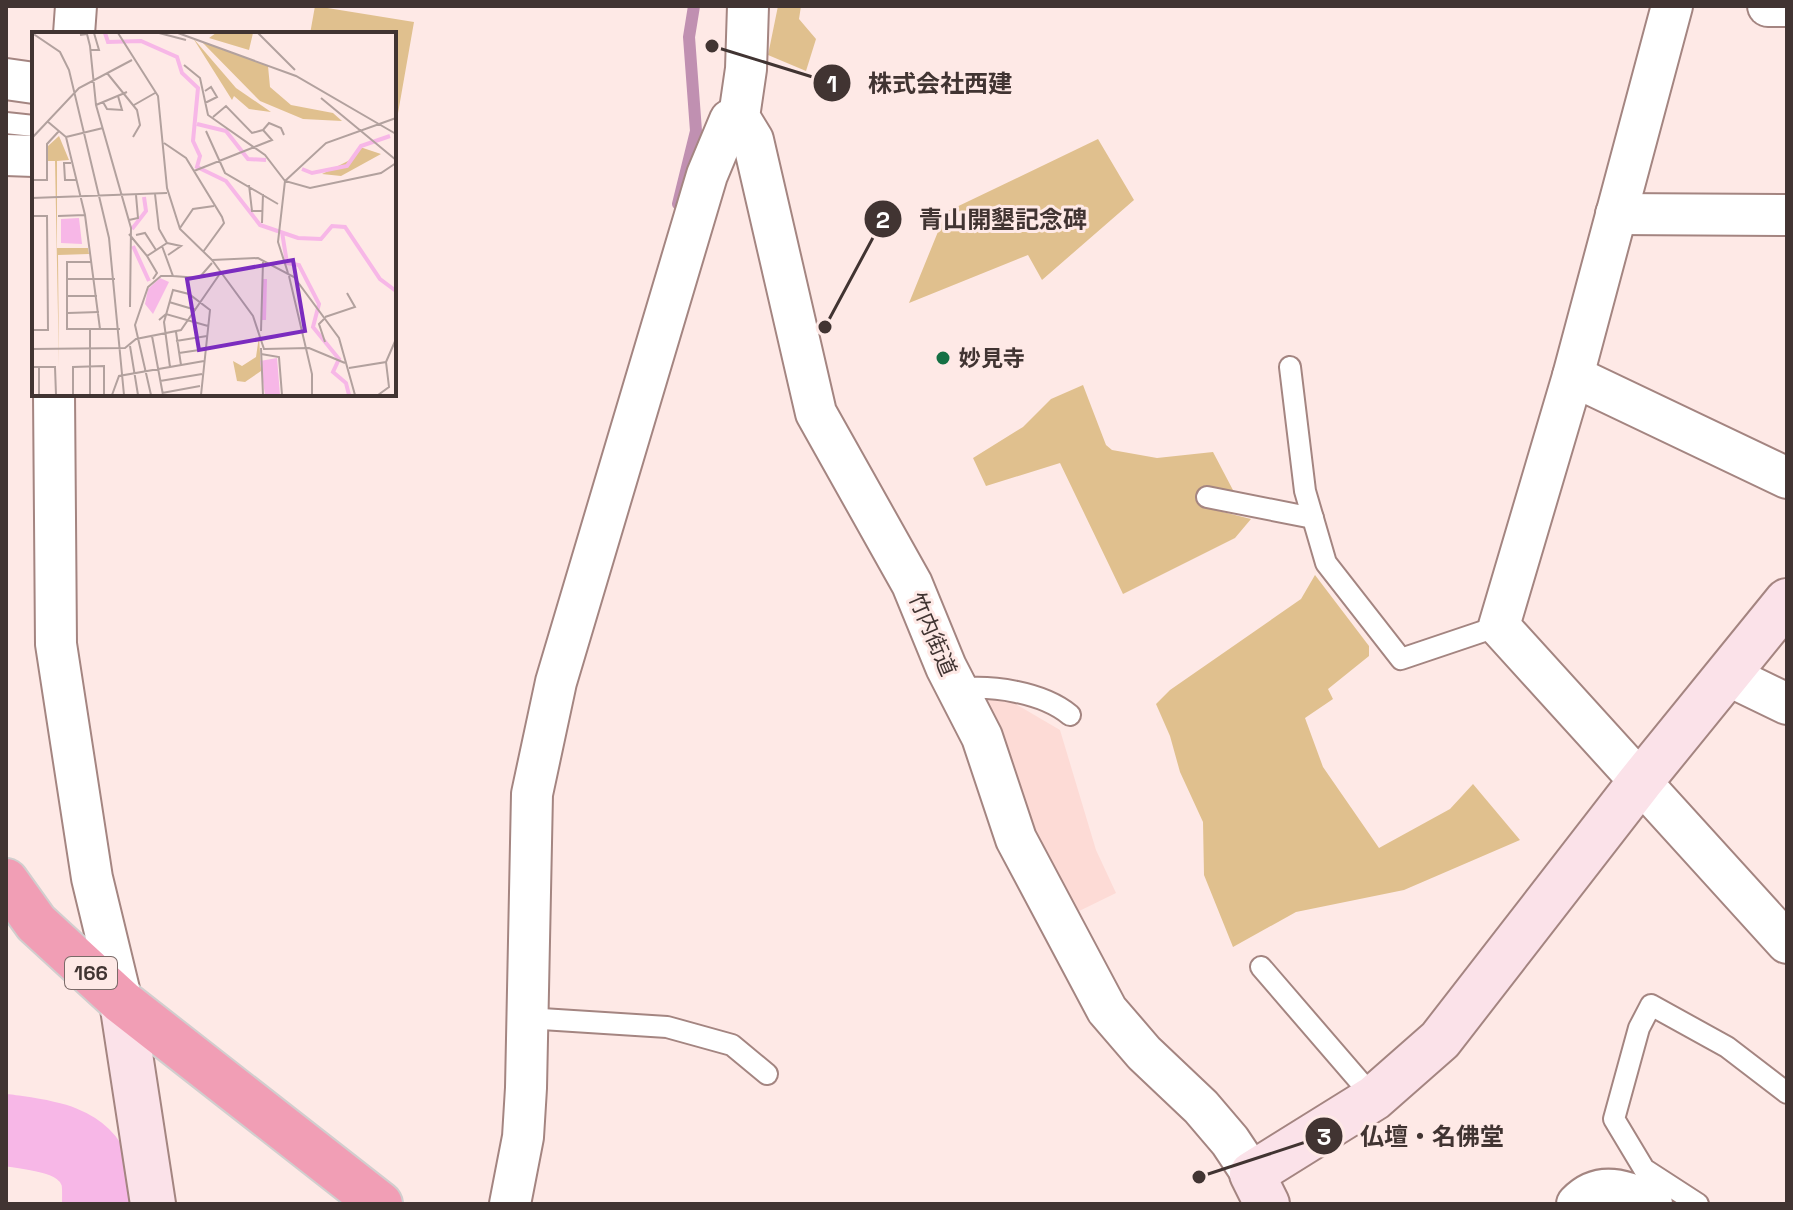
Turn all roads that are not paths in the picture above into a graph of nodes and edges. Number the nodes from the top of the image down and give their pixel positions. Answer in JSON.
{"nodes":[{"id":1,"x":76,"y":6,"type":"edge"},
{"id":2,"x":748,"y":6,"type":"edge"},
{"id":3,"x":769,"y":6,"type":"edge"},
{"id":4,"x":1672,"y":6,"type":"edge"},
{"id":5,"x":1768,"y":6,"type":"edge"},
{"id":6,"x":1787,"y":6,"type":"edge"},
{"id":7,"x":74,"y":32,"type":"edge"},
{"id":8,"x":746,"y":69,"type":"junction"},
{"id":9,"x":6,"y":79,"type":"edge"},
{"id":10,"x":32,"y":83,"type":"edge"},
{"id":11,"x":739,"y":117,"type":"junction"},
{"id":12,"x":6,"y":123,"type":"edge"},
{"id":13,"x":32,"y":126,"type":"edge"},
{"id":14,"x":6,"y":155,"type":"edge"},
{"id":15,"x":32,"y":156,"type":"edge"},
{"id":16,"x":1616,"y":214,"type":"junction"},
{"id":17,"x":1787,"y":215,"type":"edge"},
{"id":18,"x":1290,"y":367,"type":"dead end"},
{"id":19,"x":1573,"y":376,"type":"junction"},
{"id":20,"x":54,"y":396,"type":"edge"},
{"id":21,"x":1787,"y":478,"type":"edge"},
{"id":22,"x":1207,"y":497,"type":"dead end"},
{"id":23,"x":1313,"y":518,"type":"junction"},
{"id":24,"x":1787,"y":601,"type":"edge"},
{"id":25,"x":1499,"y":626,"type":"junction"},
{"id":26,"x":1727,"y":675,"type":"junction"},
{"id":27,"x":957,"y":689,"type":"junction"},
{"id":28,"x":1787,"y":704,"type":"edge"},
{"id":29,"x":1070,"y":715,"type":"dead end"},
{"id":30,"x":1640,"y":782,"type":"junction"},
{"id":31,"x":6,"y":881,"type":"edge"},
{"id":32,"x":1787,"y":943,"type":"edge"},
{"id":33,"x":1261,"y":967,"type":"dead end"},
{"id":34,"x":122,"y":1002,"type":"junction"},
{"id":35,"x":526,"y":1018,"type":"junction"},
{"id":36,"x":767,"y":1074,"type":"dead end"},
{"id":37,"x":1787,"y":1093,"type":"edge"},
{"id":38,"x":1374,"y":1098,"type":"junction"},
{"id":39,"x":1260,"y":1189,"type":"edge"},
{"id":40,"x":153,"y":1204,"type":"edge"},
{"id":41,"x":380,"y":1204,"type":"edge"},
{"id":42,"x":510,"y":1204,"type":"edge"},
{"id":43,"x":1577,"y":1204,"type":"edge"},
{"id":44,"x":1652,"y":1204,"type":"edge"},
{"id":45,"x":1698,"y":1204,"type":"edge"}],
"edges":[{"from":1,"to":7,"type":"street"},
{"from":2,"to":8,"type":"street"},
{"from":3,"to":8,"type":"street"},
{"from":4,"to":16,"type":"street"},
{"from":5,"to":6,"type":"street"},
{"from":8,"to":11,"type":"street"},
{"from":9,"to":10,"type":"street"},
{"from":11,"to":27,"type":"street","name":"竹内街道"},
{"from":11,"to":35,"type":"street"},
{"from":12,"to":13,"type":"lane"},
{"from":14,"to":15,"type":"street"},
{"from":16,"to":17,"type":"street"},
{"from":16,"to":19,"type":"street"},
{"from":18,"to":23,"type":"lane"},
{"from":19,"to":21,"type":"street"},
{"from":19,"to":25,"type":"street"},
{"from":20,"to":34,"type":"street"},
{"from":22,"to":23,"type":"lane"},
{"from":23,"to":25,"type":"lane"},
{"from":24,"to":26,"type":"street"},
{"from":25,"to":30,"type":"street"},
{"from":26,"to":28,"type":"street"},
{"from":26,"to":30,"type":"street"},
{"from":27,"to":29,"type":"lane"},
{"from":27,"to":39,"type":"street","name":"竹内街道"},
{"from":30,"to":32,"type":"street"},
{"from":30,"to":38,"type":"street"},
{"from":31,"to":34,"type":"highway","number":"166"},
{"from":33,"to":38,"type":"lane"},
{"from":34,"to":40,"type":"street"},
{"from":34,"to":41,"type":"highway","number":"166"},
{"from":35,"to":36,"type":"lane"},
{"from":35,"to":42,"type":"street"},
{"from":37,"to":45,"type":"lane"},
{"from":38,"to":39,"type":"street"},
{"from":43,"to":44,"type":"street"}]}
